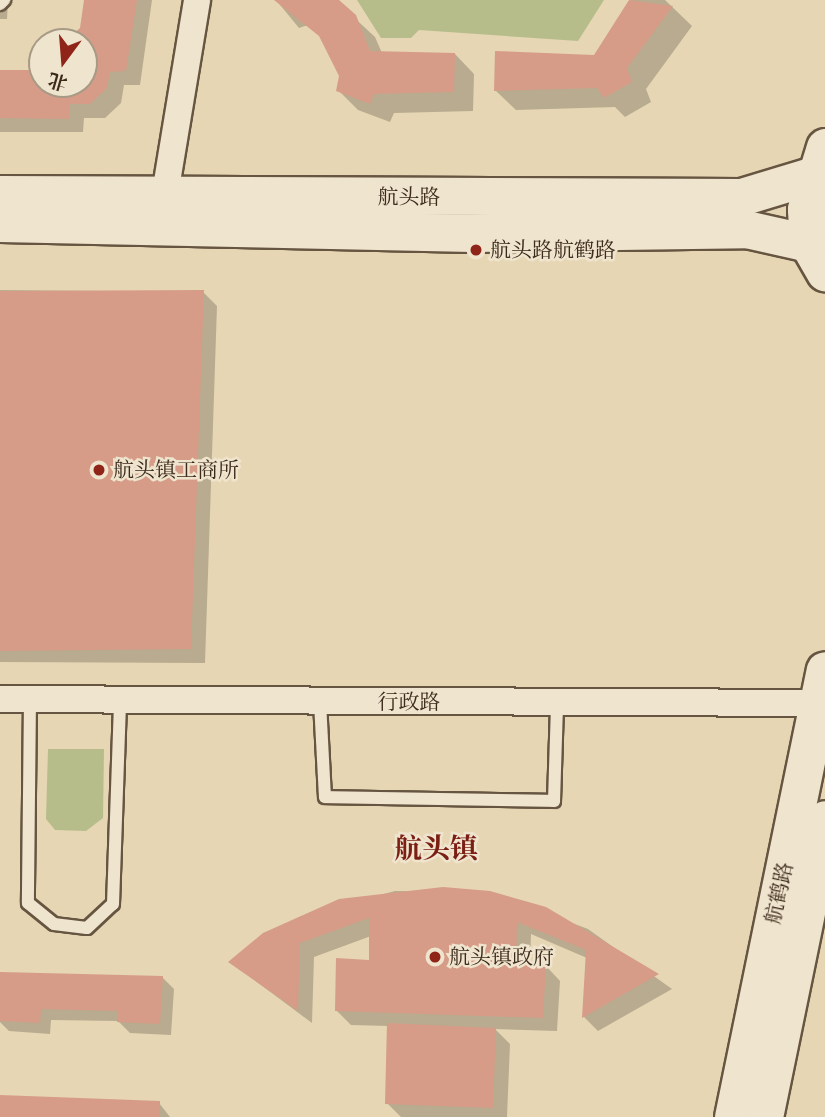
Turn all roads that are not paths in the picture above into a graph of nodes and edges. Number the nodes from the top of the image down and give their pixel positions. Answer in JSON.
{"nodes":[{"id":1,"x":4,"y":0,"type":"edge"},
{"id":2,"x":197,"y":0,"type":"edge"},
{"id":3,"x":0,"y":4,"type":"edge"},
{"id":4,"x":819,"y":161,"type":"edge"},
{"id":5,"x":0,"y":194,"type":"edge"},
{"id":6,"x":162,"y":210,"type":"junction"},
{"id":7,"x":0,"y":223,"type":"edge"},
{"id":8,"x":817,"y":258,"type":"edge"},
{"id":9,"x":822,"y":686,"type":"edge"},
{"id":10,"x":0,"y":699,"type":"edge"},
{"id":11,"x":30,"y":699,"type":"junction"},
{"id":12,"x":120,"y":700,"type":"junction"},
{"id":13,"x":320,"y":702,"type":"junction"},
{"id":14,"x":557,"y":704,"type":"junction"},
{"id":15,"x":825,"y":820,"type":"edge"},
{"id":16,"x":733,"y":1117,"type":"edge"},
{"id":17,"x":764,"y":1117,"type":"edge"}],
"edges":[{"from":1,"to":3,"type":"lane"},
{"from":2,"to":6,"type":"street"},
{"from":4,"to":6,"type":"main road","name":"航头路"},
{"from":4,"to":8,"type":"main road"},
{"from":5,"to":6,"type":"main road","name":"航头路"},
{"from":6,"to":7,"type":"main road","name":"航头路"},
{"from":6,"to":8,"type":"main road","name":"航头路"},
{"from":9,"to":14,"type":"street","name":"行政路"},
{"from":9,"to":16,"type":"main road","name":"航鹤路"},
{"from":10,"to":11,"type":"street","name":"行政路"},
{"from":11,"to":12,"type":"street","name":"行政路"},
{"from":11,"to":12,"type":"lane"},
{"from":12,"to":13,"type":"street","name":"行政路"},
{"from":13,"to":14,"type":"street","name":"行政路"},
{"from":13,"to":14,"type":"lane"},
{"from":15,"to":17,"type":"main road","name":"航鹤路"}]}
